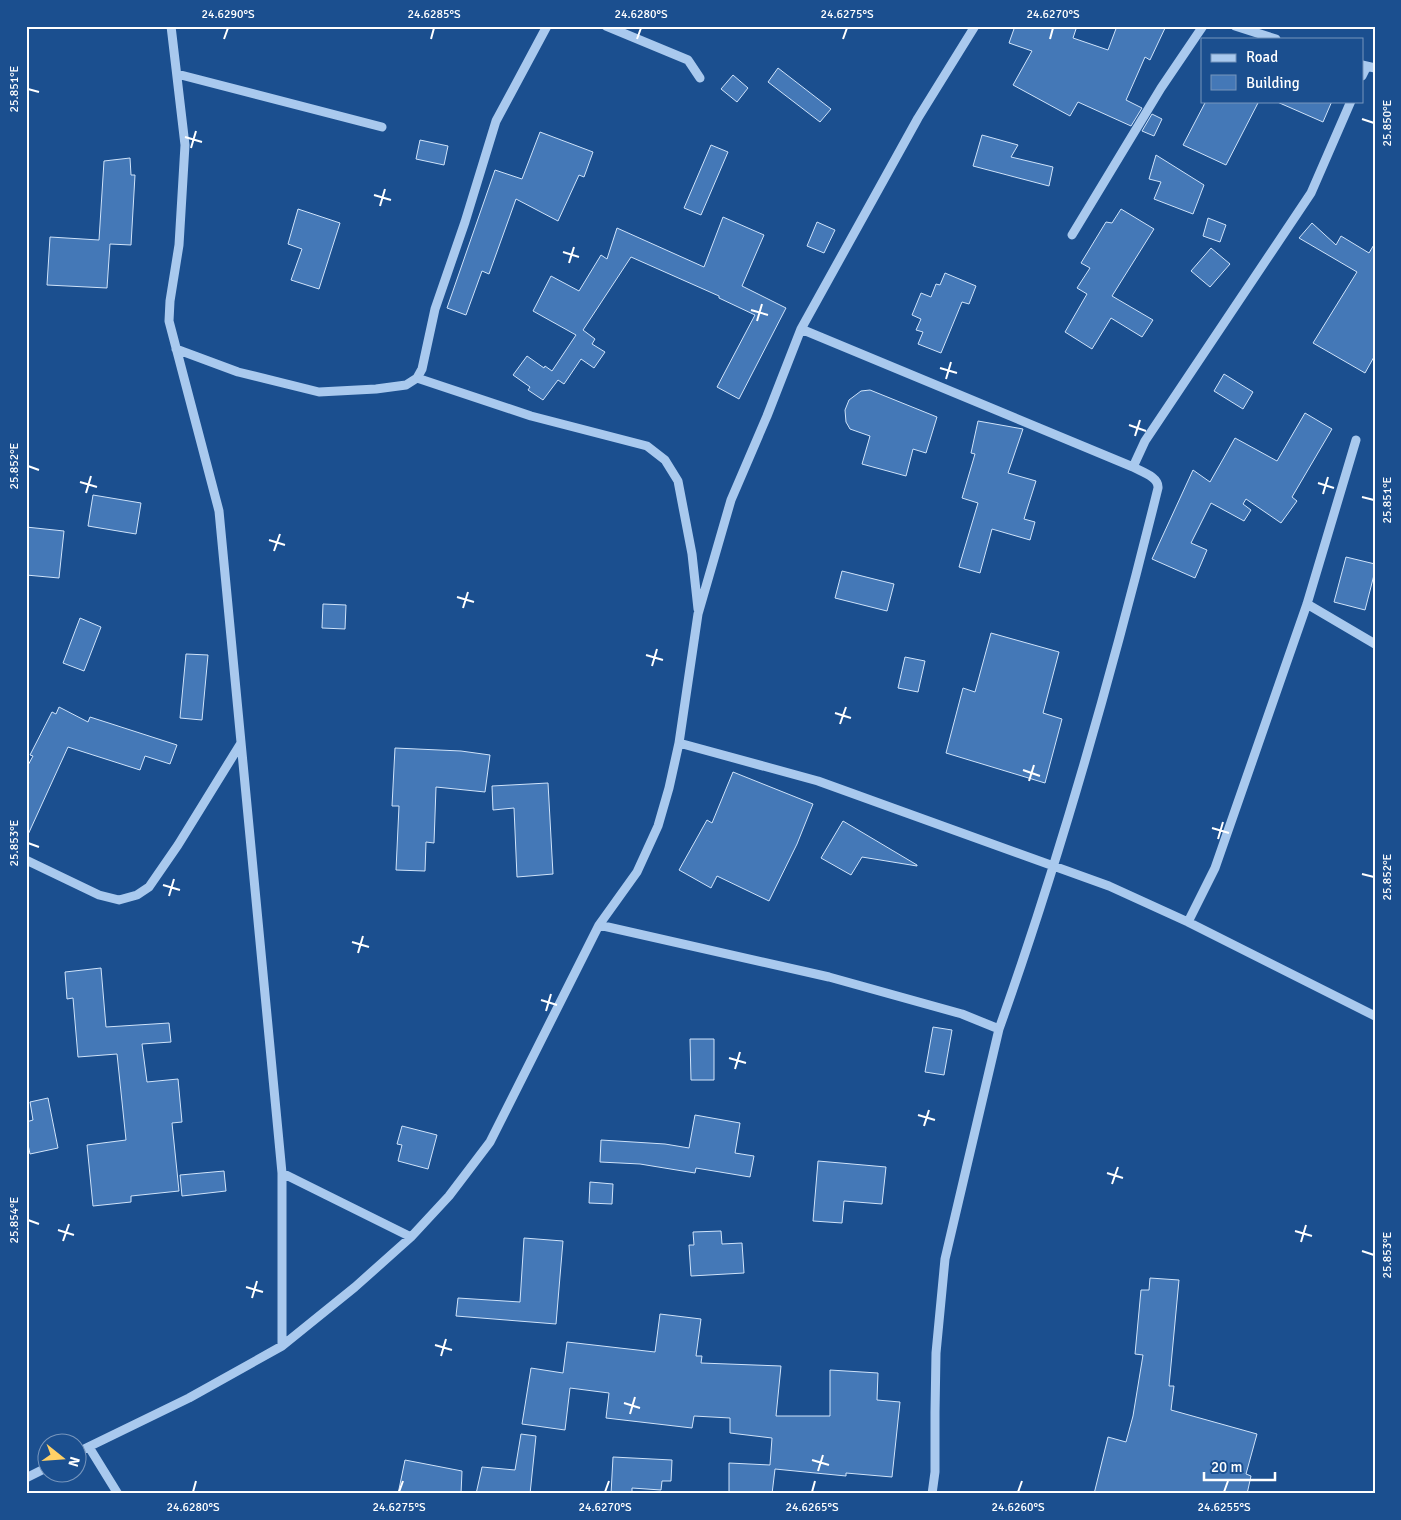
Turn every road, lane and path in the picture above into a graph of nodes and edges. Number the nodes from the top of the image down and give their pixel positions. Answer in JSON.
{"nodes":[{"id":1,"x":171,"y":26,"type":"edge"},
{"id":2,"x":547,"y":26,"type":"edge"},
{"id":3,"x":606,"y":26,"type":"edge"},
{"id":4,"x":975,"y":26,"type":"edge"},
{"id":5,"x":1203,"y":26,"type":"edge"},
{"id":6,"x":1235,"y":26,"type":"edge"},
{"id":7,"x":1273,"y":38,"type":"edge"},
{"id":8,"x":177,"y":74,"type":"junction"},
{"id":9,"x":700,"y":78,"type":"dead end"},
{"id":10,"x":1352,"y":102,"type":"edge"},
{"id":11,"x":382,"y":127,"type":"dead end"},
{"id":12,"x":1072,"y":235,"type":"dead end"},
{"id":13,"x":802,"y":329,"type":"junction"},
{"id":14,"x":176,"y":349,"type":"junction"},
{"id":15,"x":417,"y":378,"type":"junction"},
{"id":16,"x":1356,"y":440,"type":"dead end"},
{"id":17,"x":1134,"y":467,"type":"junction"},
{"id":18,"x":1307,"y":604,"type":"junction"},
{"id":19,"x":698,"y":614,"type":"junction"},
{"id":20,"x":1375,"y":644,"type":"edge"},
{"id":21,"x":241,"y":743,"type":"junction"},
{"id":22,"x":679,"y":743,"type":"junction"},
{"id":23,"x":26,"y":860,"type":"edge"},
{"id":24,"x":1053,"y":865,"type":"junction"},
{"id":25,"x":1188,"y":922,"type":"junction"},
{"id":26,"x":599,"y":925,"type":"junction"},
{"id":27,"x":1375,"y":1016,"type":"edge"},
{"id":28,"x":999,"y":1029,"type":"junction"},
{"id":29,"x":282,"y":1173,"type":"junction"},
{"id":30,"x":411,"y":1237,"type":"junction"},
{"id":31,"x":282,"y":1346,"type":"junction"},
{"id":32,"x":89,"y":1446,"type":"joint"},
{"id":33,"x":38,"y":1472,"type":"edge"},
{"id":34,"x":26,"y":1478,"type":"edge"},
{"id":35,"x":118,"y":1494,"type":"edge"},
{"id":36,"x":932,"y":1494,"type":"edge"}],
"edges":[{"from":1,"to":8,"type":"street"},
{"from":2,"to":15,"type":"street"},
{"from":3,"to":9,"type":"street"},
{"from":4,"to":13,"type":"street"},
{"from":5,"to":12,"type":"street"},
{"from":6,"to":7,"type":"street"},
{"from":8,"to":11,"type":"street"},
{"from":8,"to":14,"type":"street"},
{"from":10,"to":17,"type":"street"},
{"from":13,"to":17,"type":"street"},
{"from":13,"to":19,"type":"street"},
{"from":14,"to":15,"type":"street"},
{"from":14,"to":21,"type":"street"},
{"from":15,"to":19,"type":"street"},
{"from":16,"to":18,"type":"street"},
{"from":17,"to":24,"type":"street"},
{"from":18,"to":20,"type":"street"},
{"from":18,"to":25,"type":"street"},
{"from":19,"to":22,"type":"street"},
{"from":21,"to":23,"type":"street"},
{"from":21,"to":29,"type":"street"},
{"from":22,"to":24,"type":"street"},
{"from":22,"to":26,"type":"street"},
{"from":24,"to":25,"type":"street"},
{"from":24,"to":28,"type":"street"},
{"from":25,"to":27,"type":"street"},
{"from":26,"to":28,"type":"street"},
{"from":26,"to":30,"type":"street"},
{"from":28,"to":36,"type":"street"},
{"from":29,"to":30,"type":"street"},
{"from":29,"to":31,"type":"street"},
{"from":30,"to":31,"type":"street"},
{"from":31,"to":32,"type":"street"},
{"from":32,"to":35,"type":"street"},
{"from":33,"to":34,"type":"street"}]}
